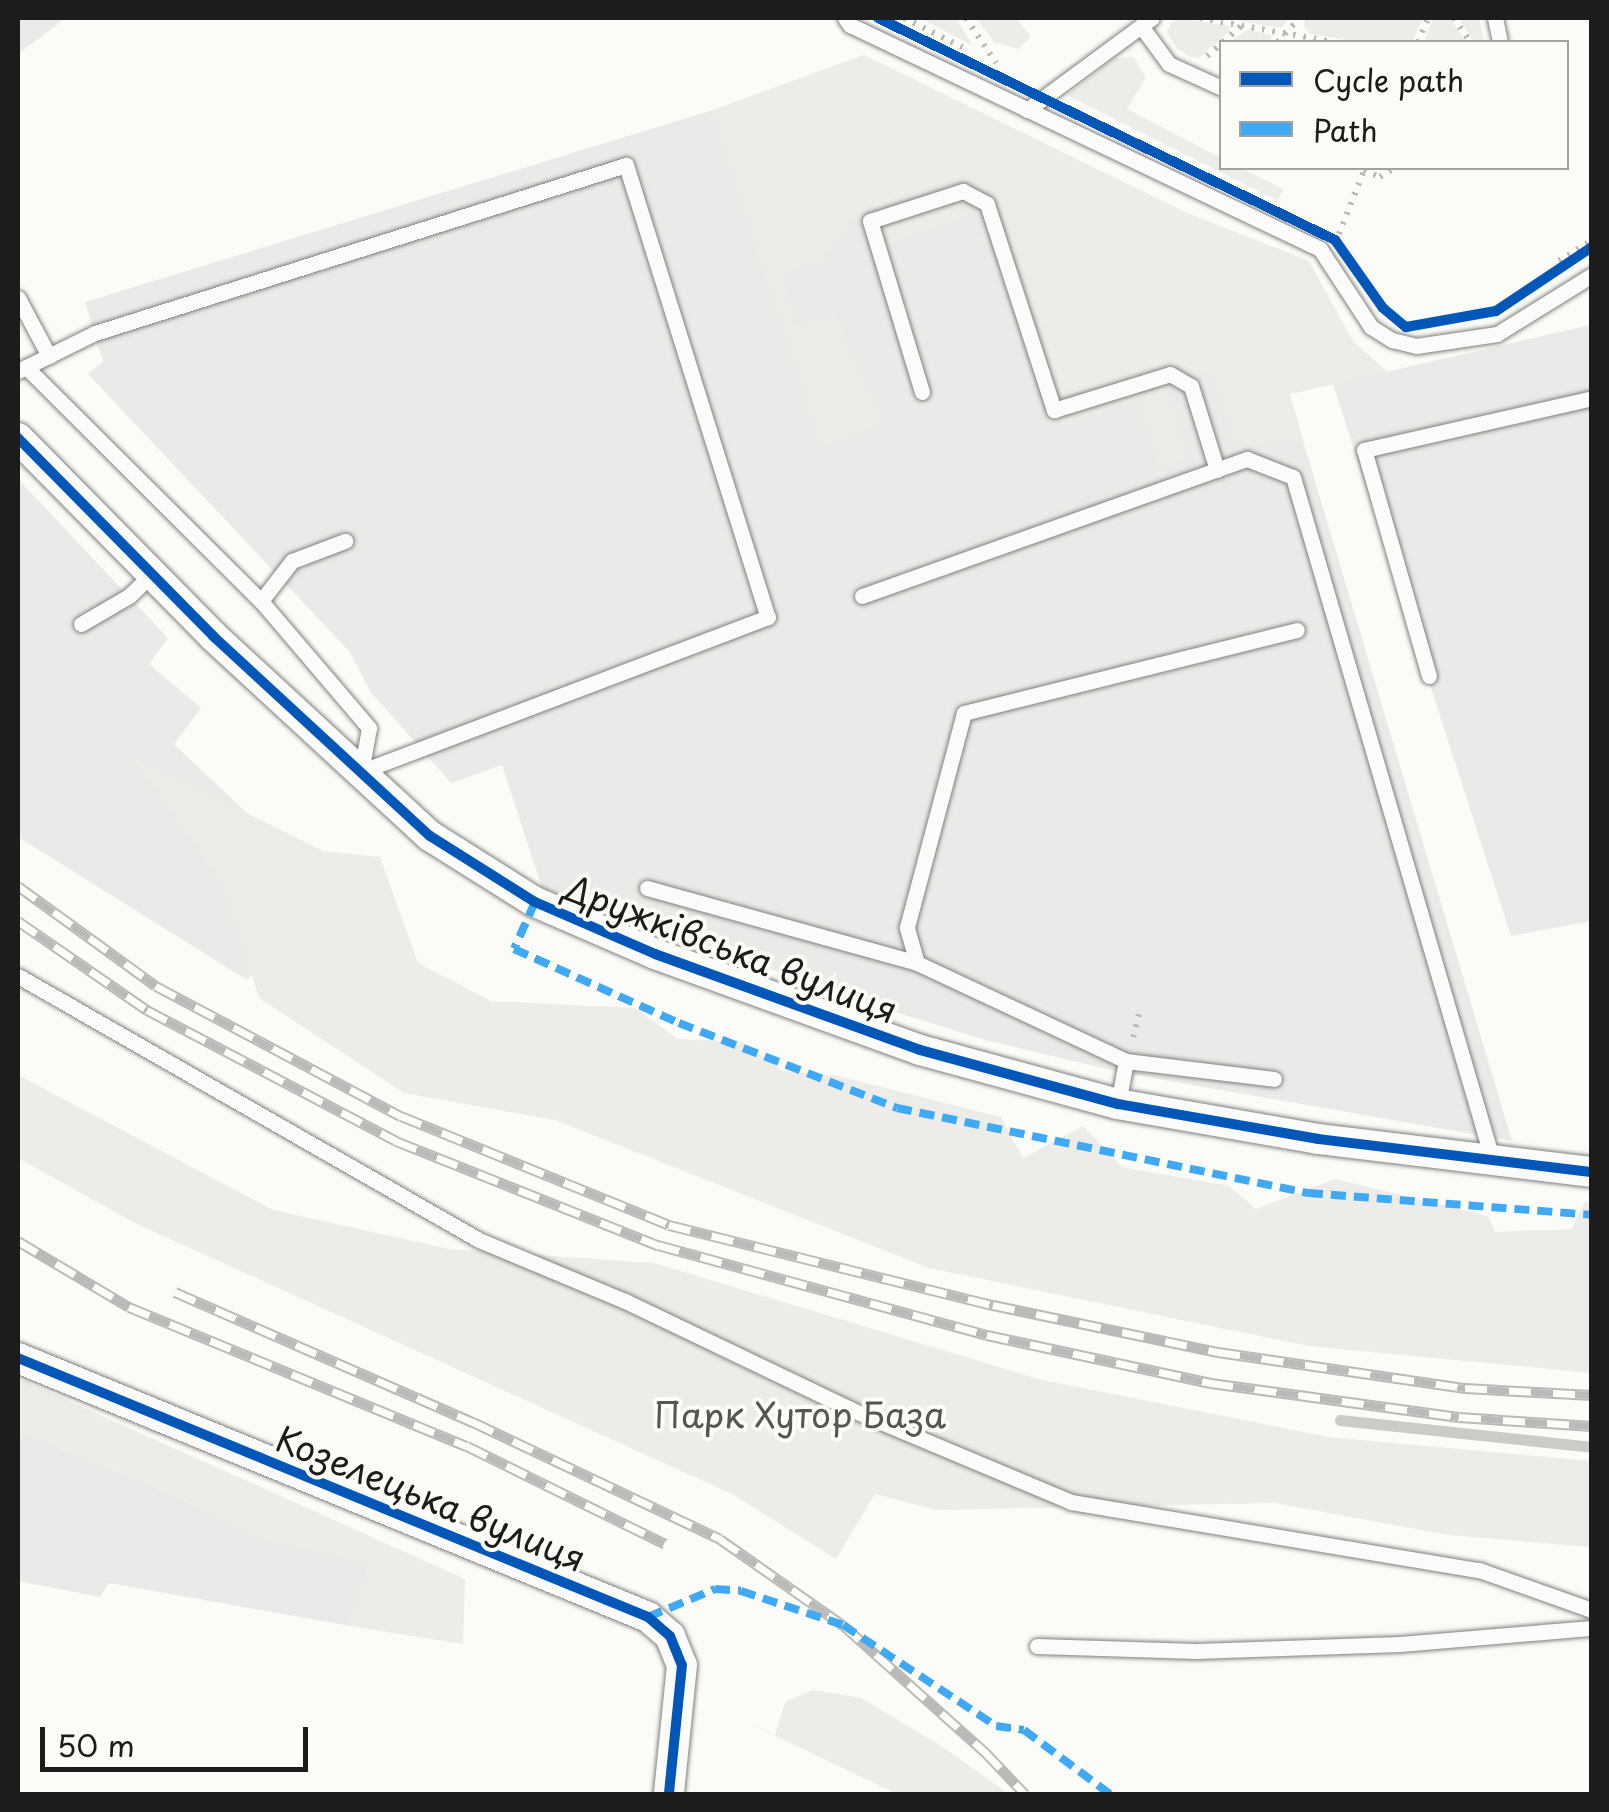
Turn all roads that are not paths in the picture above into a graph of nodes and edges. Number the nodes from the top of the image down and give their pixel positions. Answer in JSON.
{"nodes":[{"id":1,"x":844,"y":18,"type":"edge"},
{"id":2,"x":1146,"y":22,"type":"edge"},
{"id":3,"x":1219,"y":87,"type":"edge"},
{"id":4,"x":1027,"y":110,"type":"junction"},
{"id":5,"x":1592,"y":275,"type":"edge"},
{"id":6,"x":18,"y":298,"type":"edge"},
{"id":7,"x":49,"y":356,"type":"junction"},
{"id":8,"x":22,"y":369,"type":"edge"},
{"id":9,"x":922,"y":392,"type":"dead end"},
{"id":10,"x":1592,"y":398,"type":"edge"},
{"id":11,"x":18,"y":438,"type":"edge"},
{"id":12,"x":1218,"y":470,"type":"junction"},
{"id":13,"x":345,"y":541,"type":"dead end"},
{"id":14,"x":152,"y":574,"type":"junction"},
{"id":15,"x":862,"y":596,"type":"dead end"},
{"id":16,"x":261,"y":602,"type":"junction"},
{"id":17,"x":80,"y":624,"type":"dead end"},
{"id":18,"x":1297,"y":630,"type":"dead end"},
{"id":19,"x":1429,"y":676,"type":"dead end"},
{"id":20,"x":361,"y":772,"type":"junction"},
{"id":21,"x":646,"y":888,"type":"dead end"},
{"id":22,"x":916,"y":963,"type":"junction"},
{"id":23,"x":18,"y":976,"type":"edge"},
{"id":24,"x":1128,"y":1054,"type":"junction"},
{"id":25,"x":1274,"y":1079,"type":"dead end"},
{"id":26,"x":1118,"y":1104,"type":"junction"},
{"id":27,"x":1493,"y":1162,"type":"junction"},
{"id":28,"x":1592,"y":1172,"type":"edge"},
{"id":29,"x":18,"y":1358,"type":"edge"},
{"id":30,"x":1592,"y":1610,"type":"edge"},
{"id":31,"x":1592,"y":1628,"type":"edge"},
{"id":32,"x":1037,"y":1646,"type":"dead end"},
{"id":33,"x":670,"y":1794,"type":"edge"}],
"edges":[{"from":1,"to":4,"type":"lane"},
{"from":2,"to":3,"type":"lane"},
{"from":2,"to":4,"type":"lane"},
{"from":4,"to":5,"type":"lane"},
{"from":6,"to":7,"type":"lane"},
{"from":7,"to":8,"type":"lane"},
{"from":7,"to":20,"type":"lane"},
{"from":8,"to":16,"type":"lane"},
{"from":9,"to":12,"type":"lane"},
{"from":10,"to":19,"type":"lane"},
{"from":11,"to":14,"type":"street","name":"Дружківська вулиця"},
{"from":12,"to":15,"type":"lane"},
{"from":12,"to":27,"type":"lane"},
{"from":13,"to":16,"type":"lane"},
{"from":14,"to":17,"type":"lane"},
{"from":14,"to":20,"type":"street","name":"Дружківська вулиця"},
{"from":16,"to":20,"type":"lane"},
{"from":18,"to":22,"type":"lane"},
{"from":20,"to":26,"type":"street","name":"Дружківська вулиця"},
{"from":21,"to":22,"type":"lane"},
{"from":22,"to":24,"type":"lane"},
{"from":23,"to":30,"type":"lane"},
{"from":24,"to":25,"type":"lane"},
{"from":24,"to":26,"type":"lane"},
{"from":26,"to":27,"type":"street","name":"Дружківська вулиця"},
{"from":27,"to":28,"type":"street","name":"Дружківська вулиця"},
{"from":29,"to":33,"type":"street","name":"Козелецька вулиця"},
{"from":31,"to":32,"type":"lane"}]}
